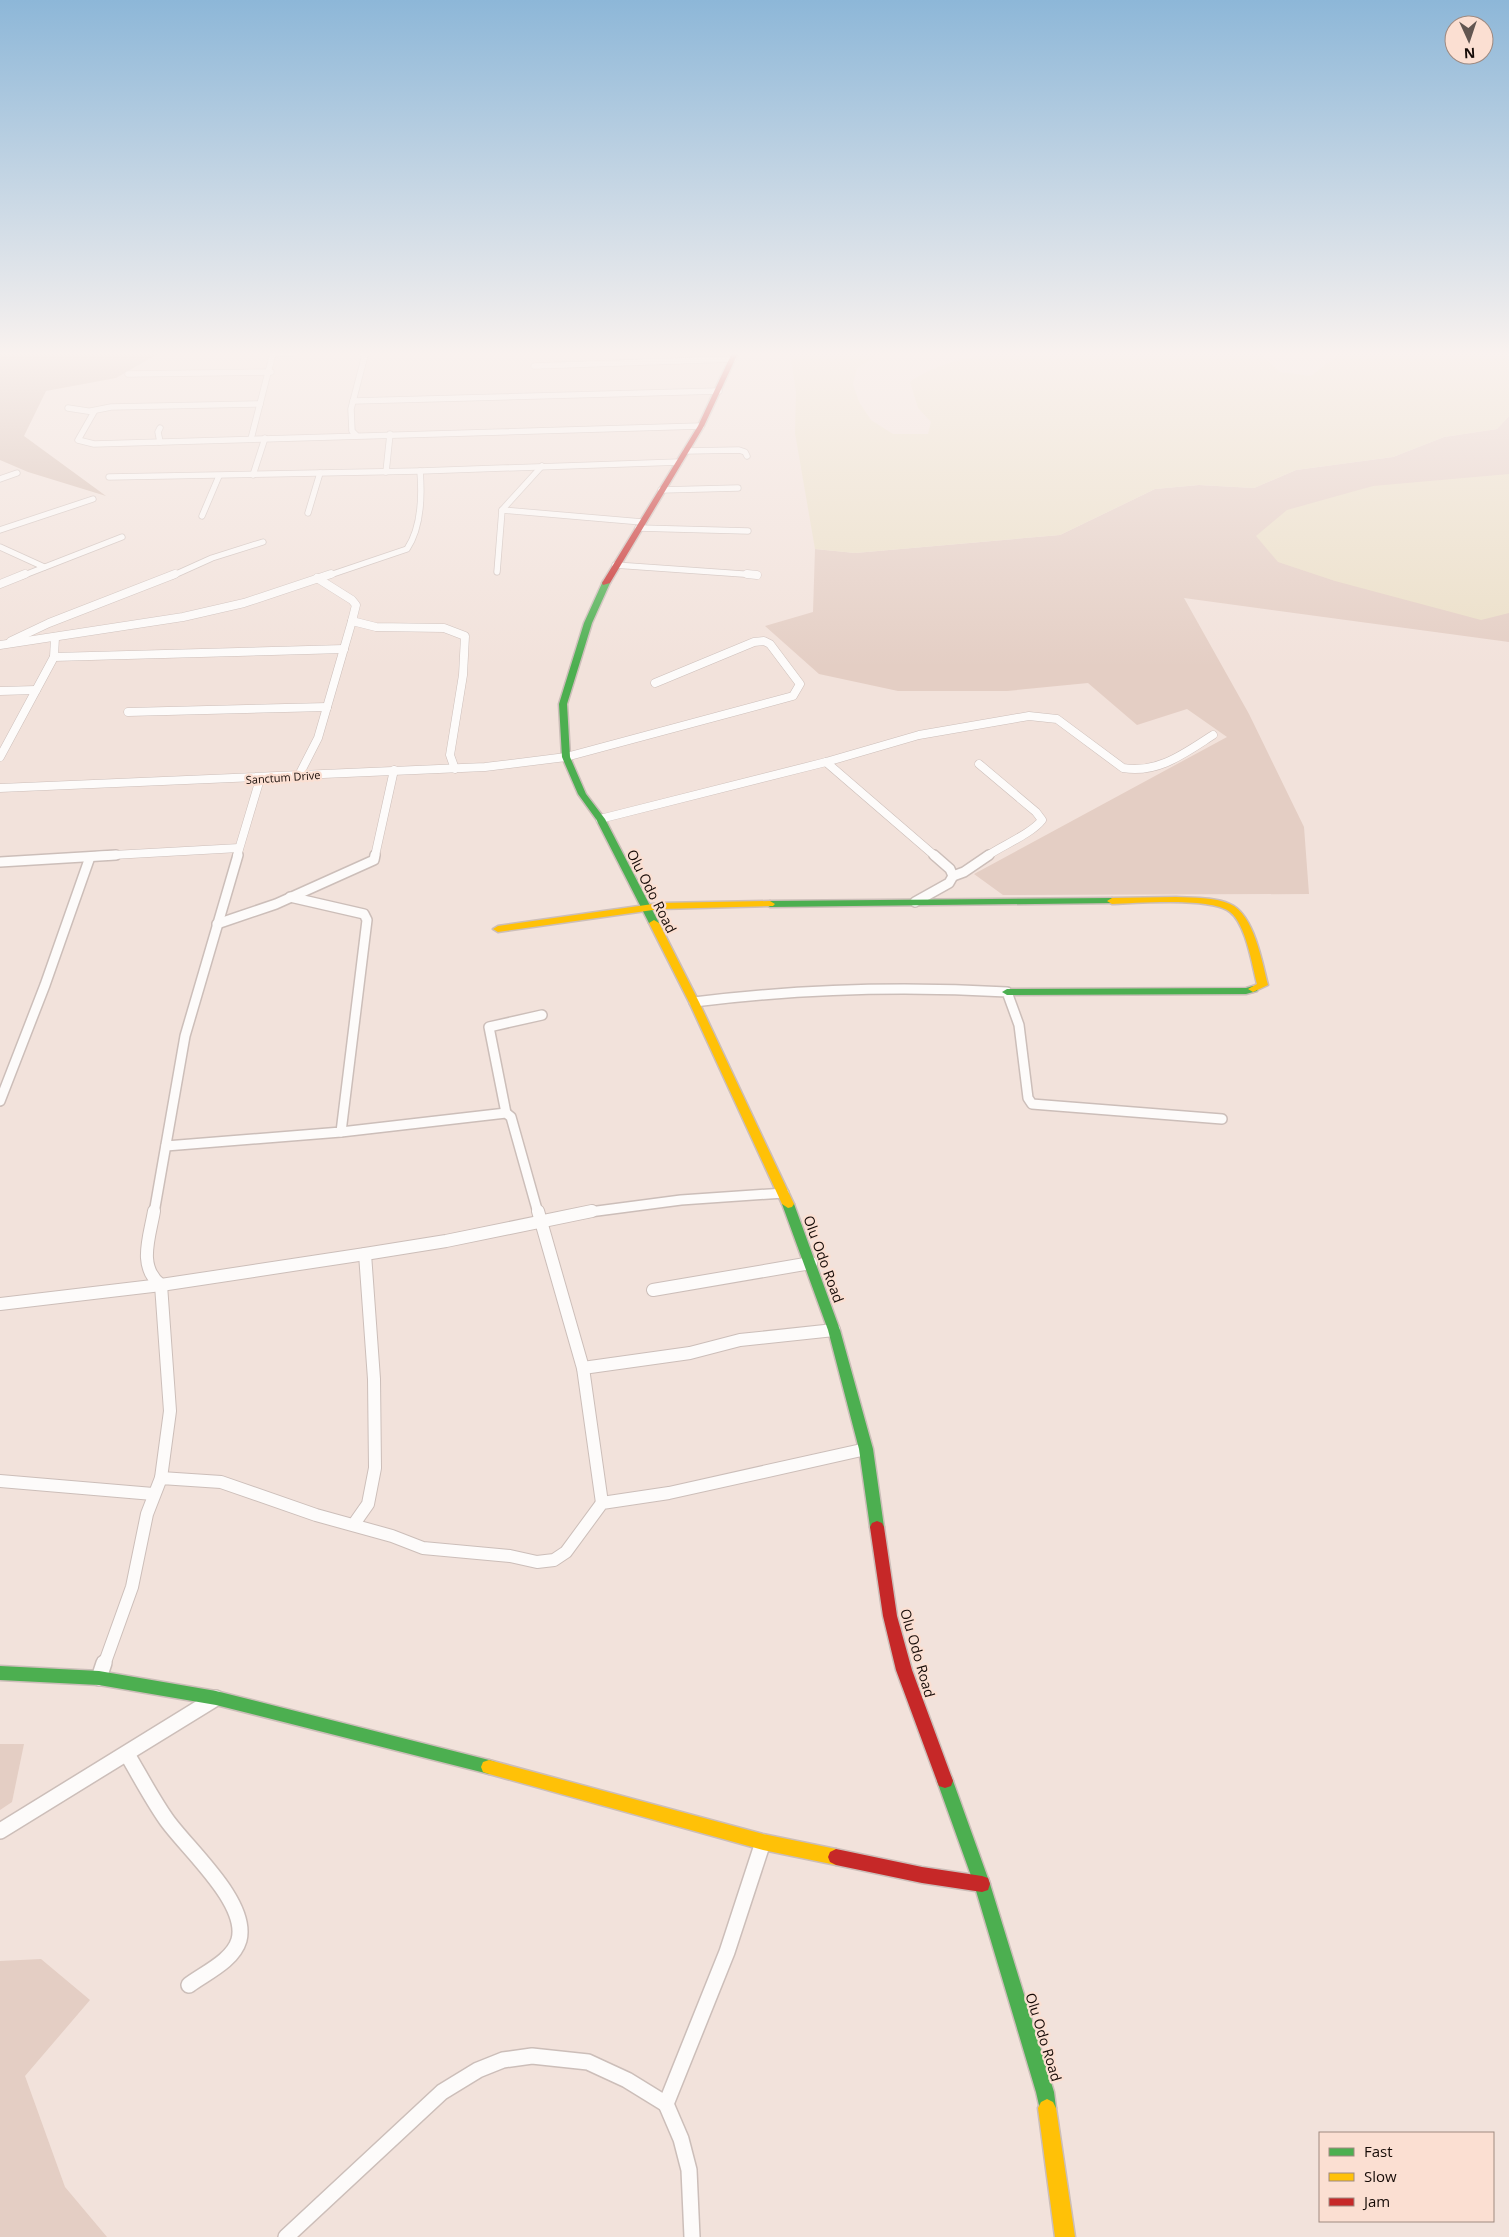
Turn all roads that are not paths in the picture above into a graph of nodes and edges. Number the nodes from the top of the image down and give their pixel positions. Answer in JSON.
{"nodes":[{"id":1,"x":259,"y":457,"type":"edge"},
{"id":2,"x":388,"y":457,"type":"edge"},
{"id":3,"x":682,"y":457,"type":"edge"},
{"id":4,"x":679,"y":462,"type":"junction"},
{"id":5,"x":542,"y":466,"type":"junction"},
{"id":6,"x":420,"y":471,"type":"junction"},
{"id":7,"x":320,"y":472,"type":"junction"},
{"id":8,"x":386,"y":472,"type":"junction"},
{"id":9,"x":17,"y":473,"type":"dead end"},
{"id":10,"x":252,"y":475,"type":"junction"},
{"id":11,"x":219,"y":476,"type":"junction"},
{"id":12,"x":109,"y":477,"type":"dead end"},
{"id":13,"x":0,"y":479,"type":"edge"},
{"id":14,"x":738,"y":488,"type":"dead end"},
{"id":15,"x":661,"y":490,"type":"junction"},
{"id":16,"x":93,"y":499,"type":"dead end"},
{"id":17,"x":502,"y":510,"type":"junction"},
{"id":18,"x":308,"y":513,"type":"dead end"},
{"id":19,"x":202,"y":516,"type":"dead end"},
{"id":20,"x":640,"y":525,"type":"junction"},
{"id":21,"x":0,"y":530,"type":"edge"},
{"id":22,"x":748,"y":531,"type":"dead end"},
{"id":23,"x":122,"y":537,"type":"dead end"},
{"id":24,"x":262,"y":542,"type":"dead end"},
{"id":25,"x":0,"y":547,"type":"edge"},
{"id":26,"x":615,"y":565,"type":"junction"},
{"id":27,"x":44,"y":567,"type":"junction"},
{"id":28,"x":497,"y":572,"type":"dead end"},
{"id":29,"x":756,"y":575,"type":"dead end"},
{"id":30,"x":317,"y":578,"type":"junction"},
{"id":31,"x":0,"y":584,"type":"edge"},
{"id":32,"x":352,"y":622,"type":"junction"},
{"id":33,"x":55,"y":637,"type":"junction"},
{"id":34,"x":3,"y":645,"type":"edge"},
{"id":35,"x":344,"y":649,"type":"junction"},
{"id":36,"x":54,"y":657,"type":"junction"},
{"id":37,"x":655,"y":683,"type":"dead end"},
{"id":38,"x":36,"y":690,"type":"junction"},
{"id":39,"x":0,"y":691,"type":"edge"},
{"id":40,"x":327,"y":707,"type":"junction"},
{"id":41,"x":128,"y":712,"type":"dead end"},
{"id":42,"x":1213,"y":736,"type":"dead end"},
{"id":43,"x":0,"y":757,"type":"edge"},
{"id":44,"x":566,"y":757,"type":"junction"},
{"id":45,"x":826,"y":762,"type":"junction"},
{"id":46,"x":979,"y":764,"type":"dead end"},
{"id":47,"x":455,"y":769,"type":"junction"},
{"id":48,"x":394,"y":770,"type":"junction"},
{"id":49,"x":299,"y":775,"type":"junction"},
{"id":50,"x":260,"y":779,"type":"junction"},
{"id":51,"x":0,"y":788,"type":"edge"},
{"id":52,"x":600,"y":819,"type":"junction"},
{"id":53,"x":239,"y":848,"type":"junction"},
{"id":54,"x":90,"y":857,"type":"junction"},
{"id":55,"x":0,"y":862,"type":"edge"},
{"id":56,"x":954,"y":876,"type":"junction"},
{"id":57,"x":290,"y":898,"type":"junction"},
{"id":58,"x":915,"y":902,"type":"junction"},
{"id":59,"x":644,"y":908,"type":"junction"},
{"id":60,"x":217,"y":924,"type":"junction"},
{"id":61,"x":498,"y":929,"type":"dead end"},
{"id":62,"x":1007,"y":992,"type":"junction"},
{"id":63,"x":694,"y":1002,"type":"junction"},
{"id":64,"x":542,"y":1015,"type":"dead end"},
{"id":65,"x":0,"y":1101,"type":"edge"},
{"id":66,"x":506,"y":1112,"type":"junction"},
{"id":67,"x":1222,"y":1119,"type":"dead end"},
{"id":68,"x":340,"y":1132,"type":"junction"},
{"id":69,"x":166,"y":1146,"type":"junction"},
{"id":70,"x":784,"y":1193,"type":"junction"},
{"id":71,"x":541,"y":1221,"type":"junction"},
{"id":72,"x":365,"y":1254,"type":"junction"},
{"id":73,"x":811,"y":1263,"type":"junction"},
{"id":74,"x":161,"y":1285,"type":"junction"},
{"id":75,"x":653,"y":1290,"type":"dead end"},
{"id":76,"x":0,"y":1304,"type":"edge"},
{"id":77,"x":834,"y":1330,"type":"junction"},
{"id":78,"x":583,"y":1368,"type":"junction"},
{"id":79,"x":866,"y":1449,"type":"junction"},
{"id":80,"x":160,"y":1478,"type":"junction"},
{"id":81,"x":0,"y":1481,"type":"edge"},
{"id":82,"x":153,"y":1494,"type":"junction"},
{"id":83,"x":602,"y":1503,"type":"junction"},
{"id":84,"x":354,"y":1524,"type":"junction"},
{"id":85,"x":0,"y":1673,"type":"edge"},
{"id":86,"x":100,"y":1678,"type":"junction"},
{"id":87,"x":216,"y":1698,"type":"junction"},
{"id":88,"x":127,"y":1754,"type":"junction"},
{"id":89,"x":0,"y":1831,"type":"edge"},
{"id":90,"x":763,"y":1842,"type":"junction"},
{"id":91,"x":982,"y":1884,"type":"junction"},
{"id":92,"x":189,"y":1985,"type":"dead end"},
{"id":93,"x":666,"y":2104,"type":"junction"},
{"id":94,"x":286,"y":2237,"type":"edge"},
{"id":95,"x":692,"y":2237,"type":"edge"},
{"id":96,"x":1065,"y":2237,"type":"edge"}],
"edges":[{"from":1,"to":10,"type":"street"},
{"from":2,"to":8,"type":"street"},
{"from":3,"to":4,"type":"street","name":"Olu Odo Road"},
{"from":4,"to":5,"type":"street"},
{"from":4,"to":15,"type":"street","name":"Olu Odo Road"},
{"from":5,"to":6,"type":"street"},
{"from":5,"to":17,"type":"street"},
{"from":6,"to":8,"type":"street"},
{"from":6,"to":30,"type":"street"},
{"from":7,"to":8,"type":"street"},
{"from":7,"to":10,"type":"street"},
{"from":7,"to":18,"type":"street"},
{"from":9,"to":13,"type":"street"},
{"from":10,"to":11,"type":"street"},
{"from":11,"to":12,"type":"street"},
{"from":11,"to":19,"type":"street"},
{"from":14,"to":15,"type":"street"},
{"from":15,"to":20,"type":"street","name":"Olu Odo Road"},
{"from":16,"to":21,"type":"street"},
{"from":17,"to":20,"type":"street"},
{"from":17,"to":28,"type":"street"},
{"from":20,"to":22,"type":"street"},
{"from":20,"to":26,"type":"street","name":"Olu Odo Road"},
{"from":23,"to":27,"type":"street"},
{"from":24,"to":34,"type":"street"},
{"from":25,"to":27,"type":"street"},
{"from":26,"to":29,"type":"street"},
{"from":26,"to":44,"type":"street","name":"Olu Odo Road"},
{"from":27,"to":31,"type":"street"},
{"from":30,"to":32,"type":"street"},
{"from":30,"to":33,"type":"street"},
{"from":32,"to":35,"type":"street"},
{"from":32,"to":47,"type":"street"},
{"from":33,"to":34,"type":"street"},
{"from":33,"to":36,"type":"street"},
{"from":35,"to":36,"type":"street"},
{"from":35,"to":40,"type":"street"},
{"from":36,"to":38,"type":"street"},
{"from":37,"to":44,"type":"street","name":"Sanctum Drive"},
{"from":38,"to":39,"type":"street"},
{"from":38,"to":43,"type":"street"},
{"from":40,"to":41,"type":"street"},
{"from":40,"to":49,"type":"street"},
{"from":42,"to":45,"type":"street"},
{"from":44,"to":47,"type":"street","name":"Sanctum Drive"},
{"from":44,"to":52,"type":"street","name":"Olu Odo Road"},
{"from":45,"to":52,"type":"street"},
{"from":45,"to":56,"type":"street"},
{"from":46,"to":56,"type":"street"},
{"from":47,"to":48,"type":"street","name":"Sanctum Drive"},
{"from":48,"to":49,"type":"street","name":"Sanctum Drive"},
{"from":48,"to":57,"type":"street"},
{"from":49,"to":50,"type":"street","name":"Sanctum Drive"},
{"from":50,"to":51,"type":"street","name":"Sanctum Drive"},
{"from":50,"to":53,"type":"street"},
{"from":52,"to":59,"type":"street","name":"Olu Odo Road"},
{"from":53,"to":54,"type":"street"},
{"from":53,"to":60,"type":"street"},
{"from":54,"to":55,"type":"street"},
{"from":54,"to":65,"type":"street"},
{"from":56,"to":58,"type":"street"},
{"from":57,"to":60,"type":"street"},
{"from":57,"to":68,"type":"street"},
{"from":58,"to":59,"type":"street"},
{"from":58,"to":62,"type":"street"},
{"from":59,"to":61,"type":"street"},
{"from":59,"to":63,"type":"street","name":"Olu Odo Road"},
{"from":60,"to":69,"type":"street"},
{"from":62,"to":63,"type":"street"},
{"from":62,"to":67,"type":"street"},
{"from":63,"to":70,"type":"street","name":"Olu Odo Road"},
{"from":64,"to":66,"type":"street"},
{"from":66,"to":68,"type":"street"},
{"from":66,"to":71,"type":"street"},
{"from":68,"to":69,"type":"street"},
{"from":69,"to":74,"type":"street"},
{"from":70,"to":71,"type":"street"},
{"from":70,"to":73,"type":"street","name":"Olu Odo Road"},
{"from":71,"to":72,"type":"street"},
{"from":71,"to":78,"type":"street"},
{"from":72,"to":74,"type":"street"},
{"from":72,"to":84,"type":"street"},
{"from":73,"to":75,"type":"street"},
{"from":73,"to":77,"type":"street","name":"Olu Odo Road"},
{"from":74,"to":76,"type":"street"},
{"from":74,"to":80,"type":"street"},
{"from":77,"to":78,"type":"street"},
{"from":77,"to":79,"type":"street","name":"Olu Odo Road"},
{"from":78,"to":83,"type":"street"},
{"from":79,"to":83,"type":"street"},
{"from":79,"to":91,"type":"street","name":"Olu Odo Road"},
{"from":80,"to":82,"type":"street"},
{"from":80,"to":84,"type":"street"},
{"from":81,"to":82,"type":"street"},
{"from":82,"to":86,"type":"street"},
{"from":83,"to":84,"type":"street"},
{"from":85,"to":86,"type":"street"},
{"from":86,"to":87,"type":"street"},
{"from":87,"to":88,"type":"street"},
{"from":87,"to":90,"type":"street"},
{"from":88,"to":89,"type":"street"},
{"from":88,"to":92,"type":"street"},
{"from":90,"to":91,"type":"street"},
{"from":90,"to":93,"type":"street"},
{"from":91,"to":96,"type":"street","name":"Olu Odo Road"},
{"from":93,"to":94,"type":"street"},
{"from":93,"to":95,"type":"street"}]}
